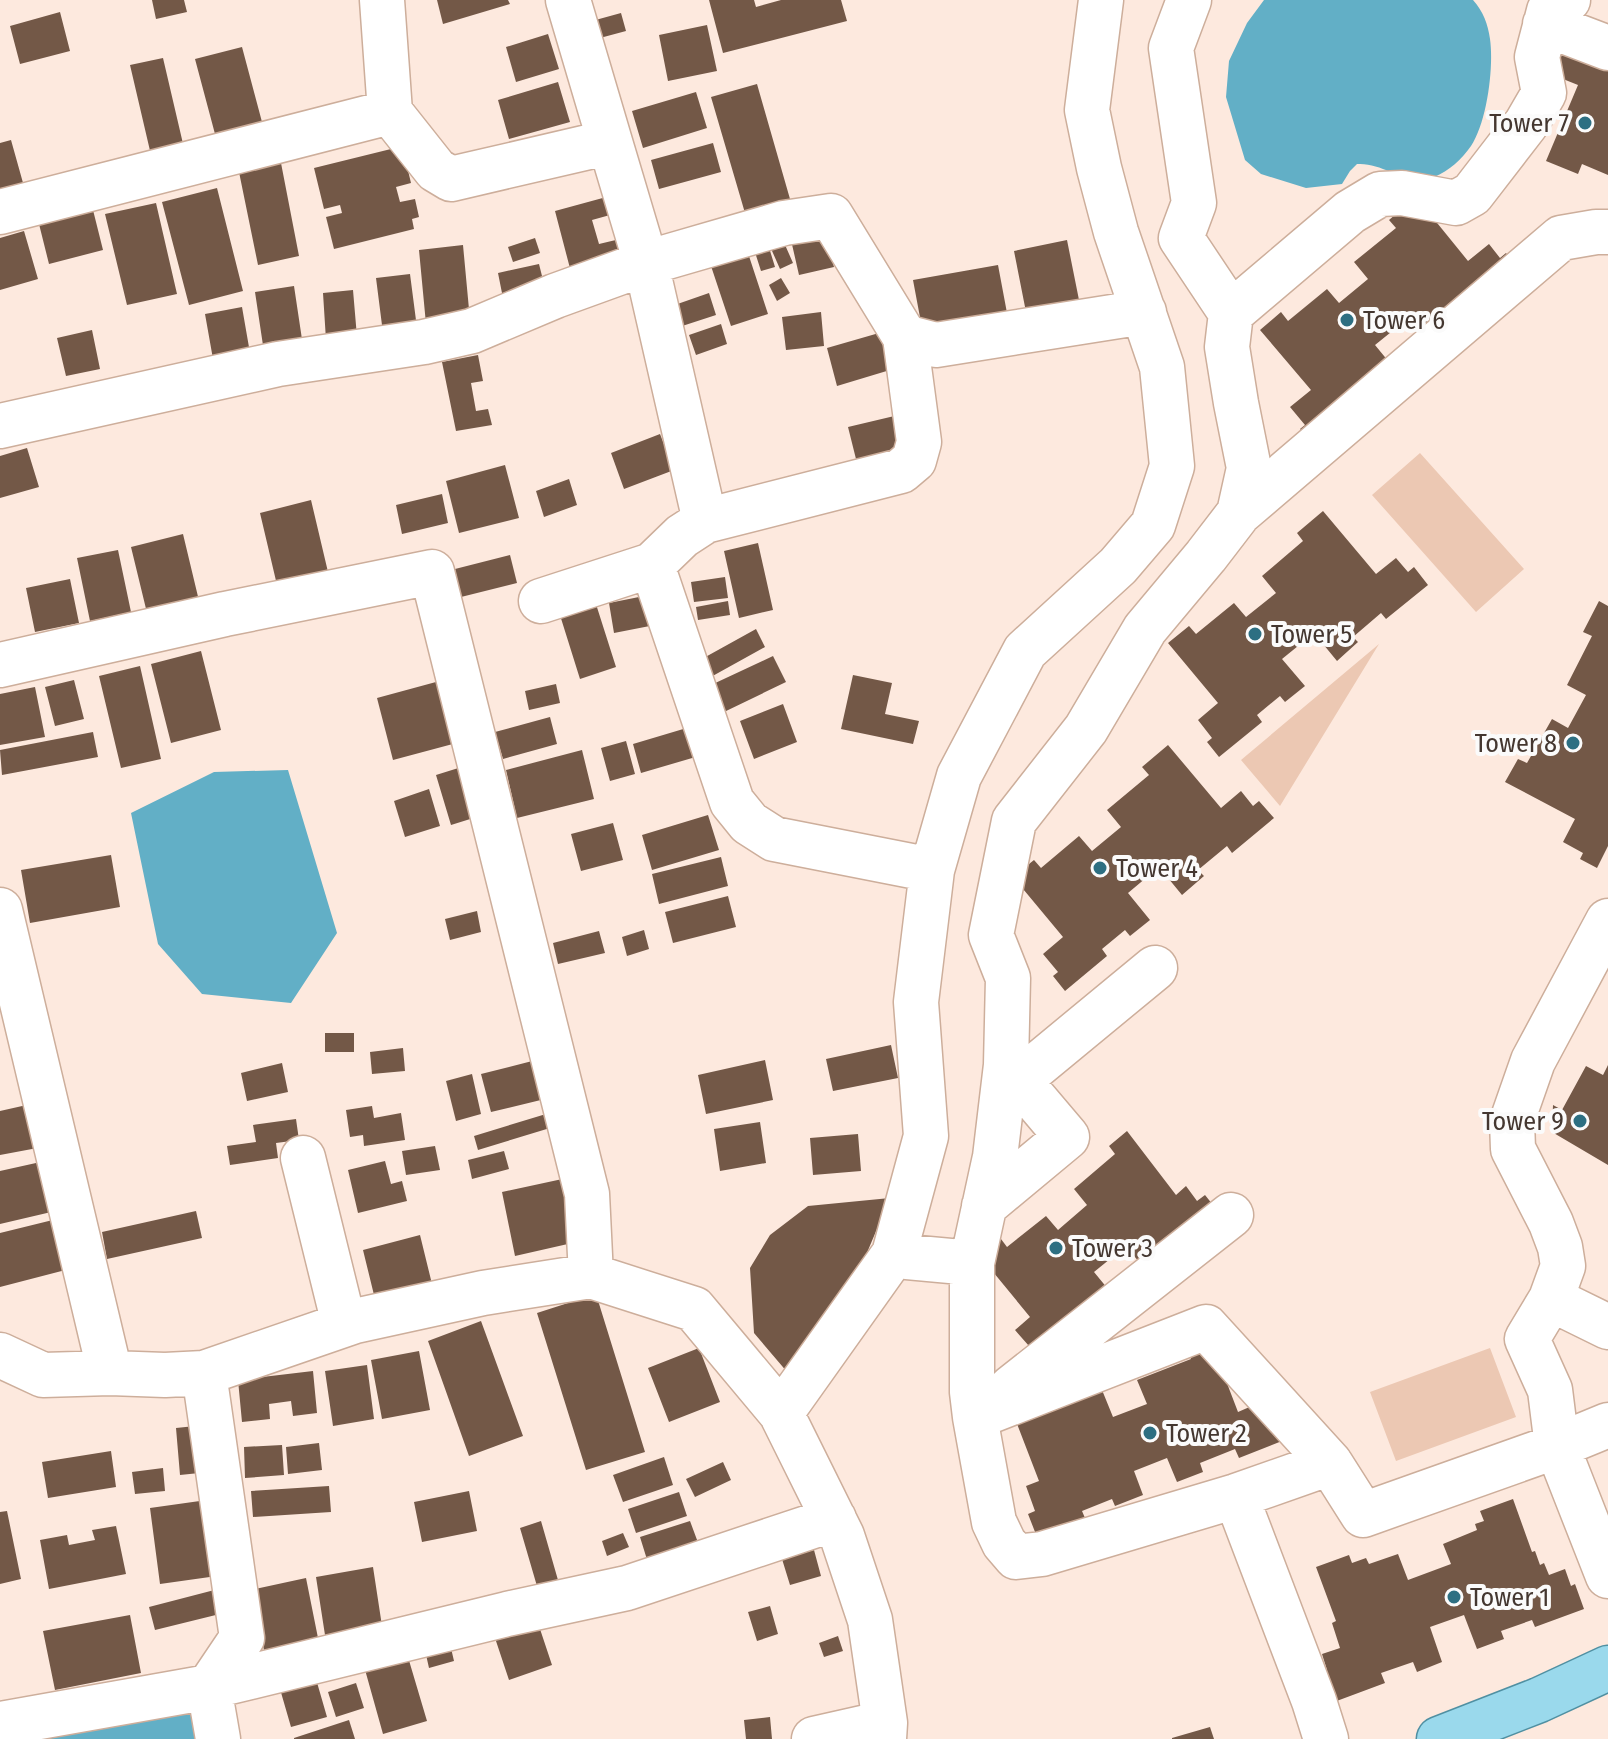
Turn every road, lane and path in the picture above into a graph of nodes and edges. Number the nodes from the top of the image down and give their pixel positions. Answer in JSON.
{"nodes":[{"id":1,"x":382,"y":0,"type":"edge"},
{"id":2,"x":568,"y":0,"type":"edge"},
{"id":3,"x":1101,"y":0,"type":"edge"},
{"id":4,"x":1189,"y":0,"type":"edge"},
{"id":5,"x":1556,"y":12,"type":"edge"},
{"id":6,"x":1608,"y":48,"type":"edge"},
{"id":7,"x":390,"y":112,"type":"junction"},
{"id":8,"x":610,"y":142,"type":"junction"},
{"id":9,"x":0,"y":212,"type":"edge"},
{"id":10,"x":1608,"y":232,"type":"edge"},
{"id":11,"x":646,"y":263,"type":"junction"},
{"id":12,"x":1144,"y":312,"type":"junction"},
{"id":13,"x":1231,"y":313,"type":"junction"},
{"id":14,"x":905,"y":337,"type":"junction"},
{"id":15,"x":0,"y":426,"type":"edge"},
{"id":16,"x":1239,"y":513,"type":"junction"},
{"id":17,"x":705,"y":521,"type":"junction"},
{"id":18,"x":652,"y":565,"type":"junction"},
{"id":19,"x":541,"y":601,"type":"dead end"},
{"id":20,"x":0,"y":665,"type":"edge"},
{"id":21,"x":932,"y":870,"type":"junction"},
{"id":22,"x":0,"y":910,"type":"edge"},
{"id":23,"x":1608,"y":921,"type":"edge"},
{"id":24,"x":1155,"y":968,"type":"dead end"},
{"id":25,"x":1012,"y":1073,"type":"junction"},
{"id":26,"x":303,"y":1158,"type":"dead end"},
{"id":27,"x":984,"y":1206,"type":"junction"},
{"id":28,"x":1231,"y":1215,"type":"dead end"},
{"id":29,"x":894,"y":1254,"type":"junction"},
{"id":30,"x":972,"y":1263,"type":"junction"},
{"id":31,"x":591,"y":1276,"type":"junction"},
{"id":32,"x":1551,"y":1299,"type":"junction"},
{"id":33,"x":344,"y":1324,"type":"junction"},
{"id":34,"x":1608,"y":1327,"type":"edge"},
{"id":35,"x":0,"y":1355,"type":"edge"},
{"id":36,"x":110,"y":1373,"type":"junction"},
{"id":37,"x":204,"y":1373,"type":"junction"},
{"id":38,"x":781,"y":1413,"type":"junction"},
{"id":39,"x":975,"y":1417,"type":"junction"},
{"id":40,"x":1608,"y":1425,"type":"edge"},
{"id":41,"x":1557,"y":1446,"type":"junction"},
{"id":42,"x":1330,"y":1463,"type":"junction"},
{"id":43,"x":1236,"y":1496,"type":"junction"},
{"id":44,"x":834,"y":1519,"type":"junction"},
{"id":45,"x":1608,"y":1576,"type":"edge"},
{"id":46,"x":1608,"y":1668,"type":"edge"},
{"id":47,"x":209,"y":1687,"type":"junction"},
{"id":48,"x":0,"y":1724,"type":"edge"},
{"id":49,"x":885,"y":1731,"type":"edge"},
{"id":50,"x":218,"y":1739,"type":"edge"},
{"id":51,"x":814,"y":1739,"type":"edge"},
{"id":52,"x":1326,"y":1739,"type":"edge"},
{"id":53,"x":1439,"y":1739,"type":"edge"}],
"edges":[{"from":1,"to":7,"type":"street"},
{"from":2,"to":8,"type":"street"},
{"from":3,"to":12,"type":"street"},
{"from":4,"to":13,"type":"street"},
{"from":5,"to":6,"type":"street"},
{"from":5,"to":13,"type":"street"},
{"from":7,"to":8,"type":"street"},
{"from":7,"to":9,"type":"street"},
{"from":8,"to":11,"type":"street"},
{"from":10,"to":16,"type":"street"},
{"from":11,"to":14,"type":"street"},
{"from":11,"to":15,"type":"street"},
{"from":11,"to":17,"type":"street"},
{"from":12,"to":14,"type":"street"},
{"from":12,"to":21,"type":"street"},
{"from":13,"to":16,"type":"street"},
{"from":14,"to":17,"type":"street"},
{"from":16,"to":25,"type":"street"},
{"from":17,"to":18,"type":"street"},
{"from":18,"to":19,"type":"street"},
{"from":18,"to":21,"type":"street"},
{"from":20,"to":31,"type":"street"},
{"from":21,"to":29,"type":"street"},
{"from":22,"to":36,"type":"street"},
{"from":23,"to":32,"type":"street"},
{"from":24,"to":25,"type":"street"},
{"from":25,"to":27,"type":"street"},
{"from":25,"to":27,"type":"street"},
{"from":26,"to":33,"type":"street"},
{"from":27,"to":30,"type":"street"},
{"from":28,"to":39,"type":"street"},
{"from":29,"to":30,"type":"street"},
{"from":29,"to":38,"type":"street"},
{"from":30,"to":39,"type":"street"},
{"from":31,"to":33,"type":"street"},
{"from":31,"to":38,"type":"street"},
{"from":32,"to":34,"type":"street"},
{"from":32,"to":41,"type":"street"},
{"from":33,"to":37,"type":"street"},
{"from":35,"to":36,"type":"street"},
{"from":36,"to":37,"type":"street"},
{"from":37,"to":47,"type":"street"},
{"from":38,"to":44,"type":"street"},
{"from":39,"to":42,"type":"street"},
{"from":39,"to":43,"type":"street"},
{"from":40,"to":41,"type":"street"},
{"from":41,"to":42,"type":"street"},
{"from":41,"to":45,"type":"street"},
{"from":42,"to":43,"type":"street"},
{"from":43,"to":52,"type":"street"},
{"from":44,"to":47,"type":"street"},
{"from":44,"to":49,"type":"street"},
{"from":46,"to":53,"type":"main road"},
{"from":47,"to":48,"type":"street"},
{"from":47,"to":50,"type":"street"},
{"from":49,"to":51,"type":"street"}]}
